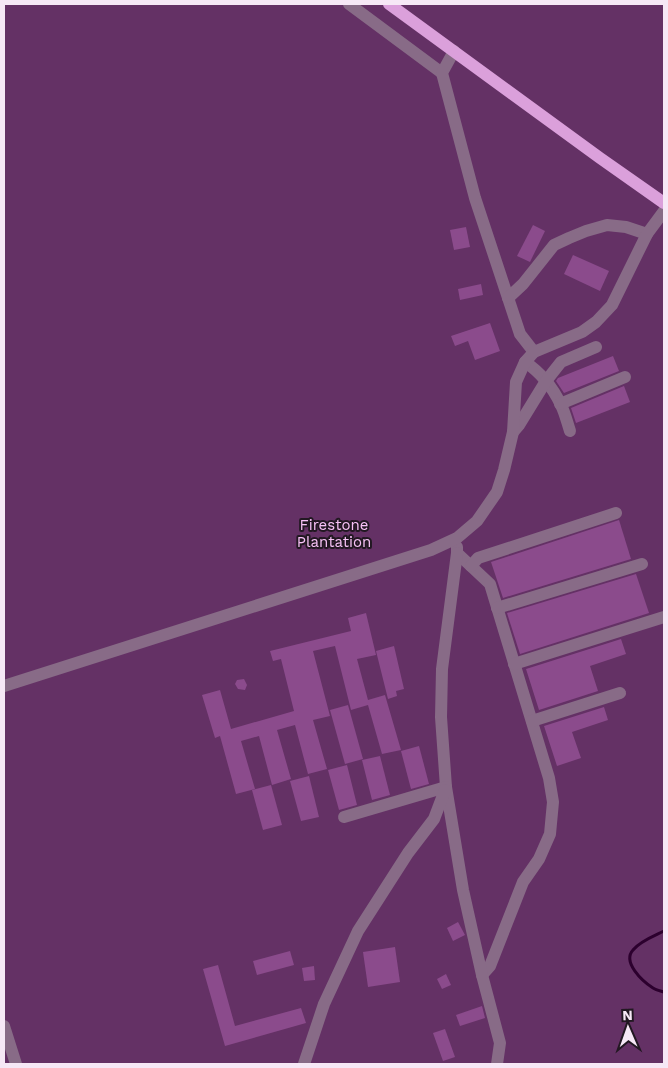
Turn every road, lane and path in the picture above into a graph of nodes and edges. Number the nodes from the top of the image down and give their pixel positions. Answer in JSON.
{"nodes":[{"id":1,"x":349,"y":4,"type":"edge"},
{"id":2,"x":389,"y":4,"type":"edge"},
{"id":3,"x":454,"y":51,"type":"junction"},
{"id":4,"x":442,"y":73,"type":"junction"},
{"id":5,"x":664,"y":203,"type":"edge"},
{"id":6,"x":664,"y":211,"type":"edge"},
{"id":7,"x":647,"y":234,"type":"junction"},
{"id":8,"x":508,"y":298,"type":"junction"},
{"id":9,"x":596,"y":347,"type":"dead end"},
{"id":10,"x":534,"y":352,"type":"junction"},
{"id":11,"x":525,"y":362,"type":"junction"},
{"id":12,"x":625,"y":376,"type":"dead end"},
{"id":13,"x":546,"y":381,"type":"junction"},
{"id":14,"x":560,"y":404,"type":"junction"},
{"id":15,"x":570,"y":431,"type":"dead end"},
{"id":16,"x":512,"y":432,"type":"junction"},
{"id":17,"x":616,"y":513,"type":"dead end"},
{"id":18,"x":457,"y":538,"type":"junction"},
{"id":19,"x":457,"y":553,"type":"junction"},
{"id":20,"x":642,"y":564,"type":"dead end"},
{"id":21,"x":471,"y":566,"type":"junction"},
{"id":22,"x":497,"y":608,"type":"junction"},
{"id":23,"x":664,"y":617,"type":"edge"},
{"id":24,"x":514,"y":664,"type":"junction"},
{"id":25,"x":4,"y":686,"type":"edge"},
{"id":26,"x":620,"y":693,"type":"dead end"},
{"id":27,"x":532,"y":721,"type":"junction"},
{"id":28,"x":446,"y":787,"type":"junction"},
{"id":29,"x":344,"y":817,"type":"dead end"},
{"id":30,"x":482,"y":974,"type":"junction"},
{"id":31,"x":4,"y":1026,"type":"edge"},
{"id":32,"x":16,"y":1064,"type":"edge"},
{"id":33,"x":304,"y":1064,"type":"edge"},
{"id":34,"x":497,"y":1064,"type":"edge"}],
"edges":[{"from":1,"to":4,"type":"street"},
{"from":2,"to":3,"type":"main road"},
{"from":3,"to":4,"type":"street"},
{"from":3,"to":5,"type":"main road"},
{"from":4,"to":8,"type":"street"},
{"from":6,"to":7,"type":"street"},
{"from":7,"to":8,"type":"street"},
{"from":7,"to":10,"type":"street"},
{"from":8,"to":10,"type":"street"},
{"from":9,"to":13,"type":"street"},
{"from":10,"to":11,"type":"street"},
{"from":11,"to":13,"type":"street"},
{"from":11,"to":16,"type":"street"},
{"from":12,"to":14,"type":"street"},
{"from":13,"to":14,"type":"street"},
{"from":13,"to":16,"type":"street"},
{"from":14,"to":15,"type":"street"},
{"from":16,"to":18,"type":"street"},
{"from":17,"to":21,"type":"street"},
{"from":18,"to":19,"type":"street"},
{"from":18,"to":25,"type":"street"},
{"from":19,"to":21,"type":"street"},
{"from":19,"to":28,"type":"street"},
{"from":20,"to":22,"type":"street"},
{"from":21,"to":22,"type":"street"},
{"from":22,"to":24,"type":"street"},
{"from":23,"to":24,"type":"street"},
{"from":24,"to":27,"type":"street"},
{"from":26,"to":27,"type":"street"},
{"from":27,"to":30,"type":"street"},
{"from":28,"to":29,"type":"street"},
{"from":28,"to":30,"type":"street"},
{"from":28,"to":33,"type":"street"},
{"from":30,"to":34,"type":"street"},
{"from":31,"to":32,"type":"street"}]}
